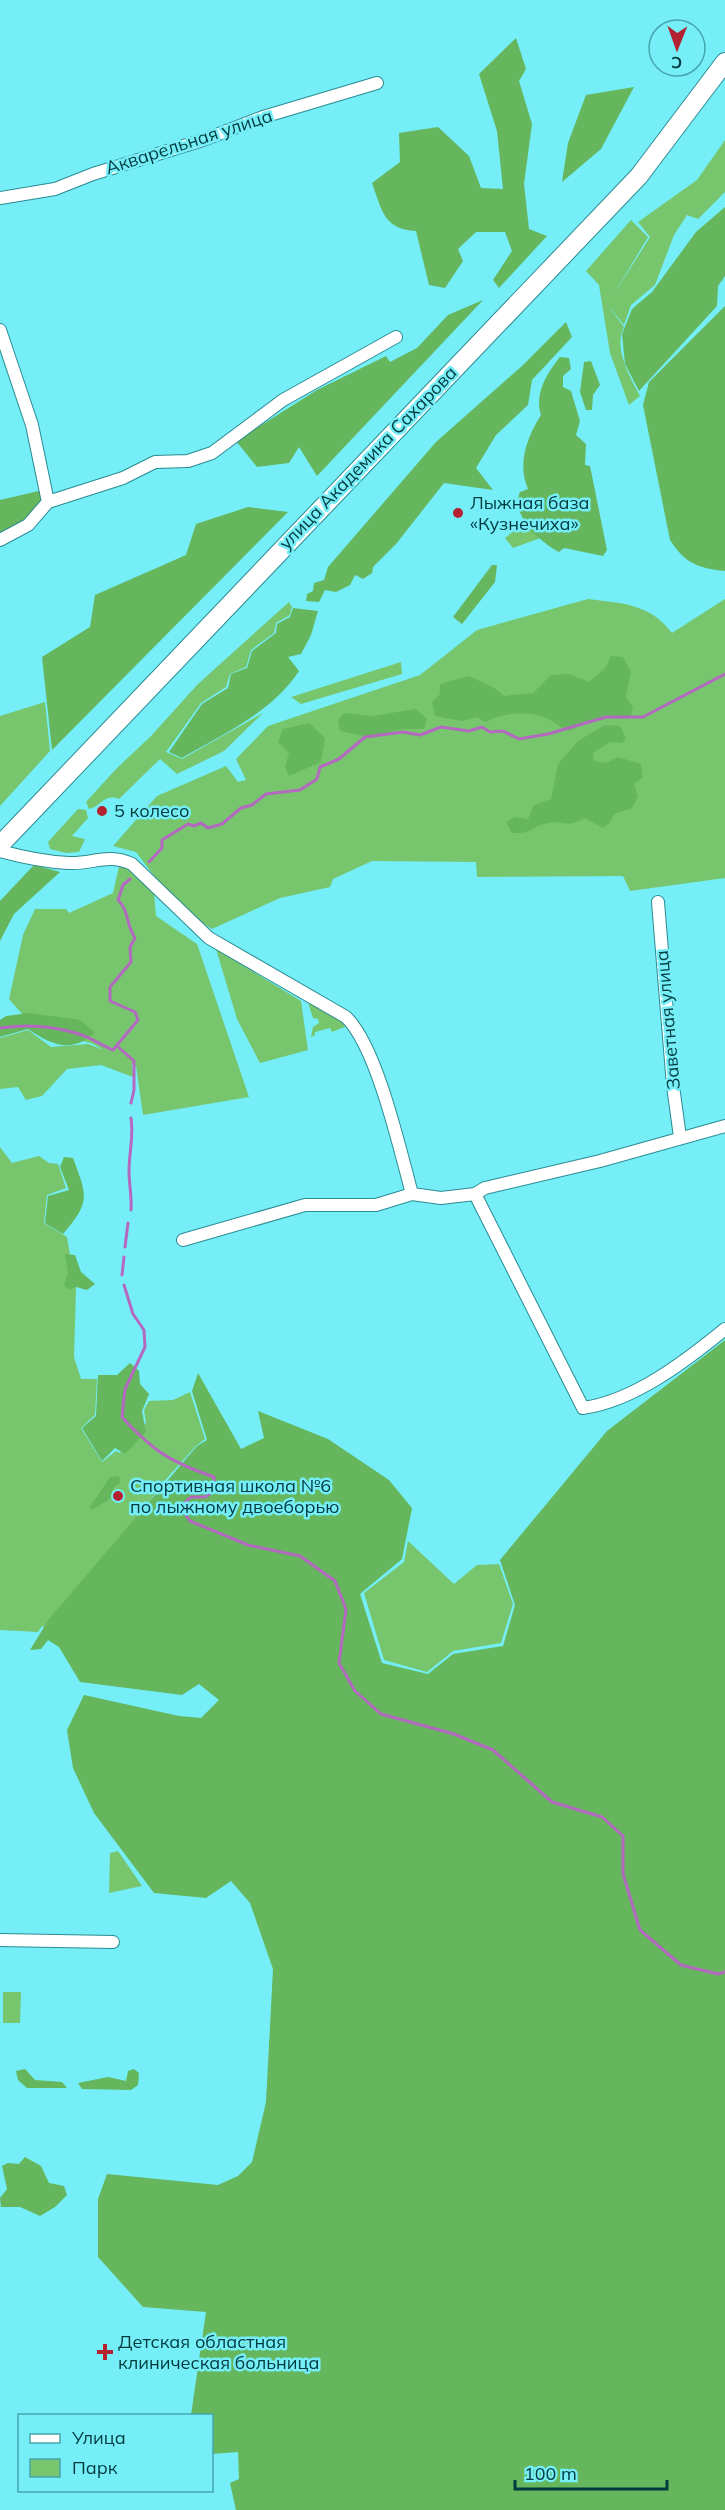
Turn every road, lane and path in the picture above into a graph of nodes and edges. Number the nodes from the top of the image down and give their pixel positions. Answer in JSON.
{"nodes":[{"id":1,"x":725,"y":62,"type":"edge"},
{"id":2,"x":377,"y":83,"type":"dead end"},
{"id":3,"x":0,"y":198,"type":"edge"},
{"id":4,"x":0,"y":330,"type":"edge"},
{"id":5,"x":396,"y":337,"type":"dead end"},
{"id":6,"x":48,"y":502,"type":"junction"},
{"id":7,"x":0,"y":540,"type":"edge"},
{"id":8,"x":0,"y":844,"type":"edge"},
{"id":9,"x":0,"y":851,"type":"edge"},
{"id":10,"x":658,"y":902,"type":"dead end"},
{"id":11,"x":725,"y":1126,"type":"edge"},
{"id":12,"x":680,"y":1137,"type":"junction"},
{"id":13,"x":412,"y":1194,"type":"junction"},
{"id":14,"x":475,"y":1194,"type":"junction"},
{"id":15,"x":183,"y":1240,"type":"dead end"},
{"id":16,"x":725,"y":1329,"type":"edge"},
{"id":17,"x":0,"y":1940,"type":"edge"},
{"id":18,"x":113,"y":1942,"type":"dead end"}],
"edges":[{"from":1,"to":8,"type":"main road","name":"улица Академика Сахарова"},
{"from":2,"to":3,"type":"street","name":"Акварельная улица"},
{"from":4,"to":6,"type":"street"},
{"from":5,"to":6,"type":"street"},
{"from":6,"to":7,"type":"street"},
{"from":9,"to":13,"type":"street"},
{"from":10,"to":12,"type":"street","name":"Заветная улица"},
{"from":11,"to":12,"type":"street"},
{"from":12,"to":14,"type":"street"},
{"from":13,"to":14,"type":"street"},
{"from":13,"to":15,"type":"street"},
{"from":14,"to":16,"type":"street"},
{"from":17,"to":18,"type":"street"}]}
